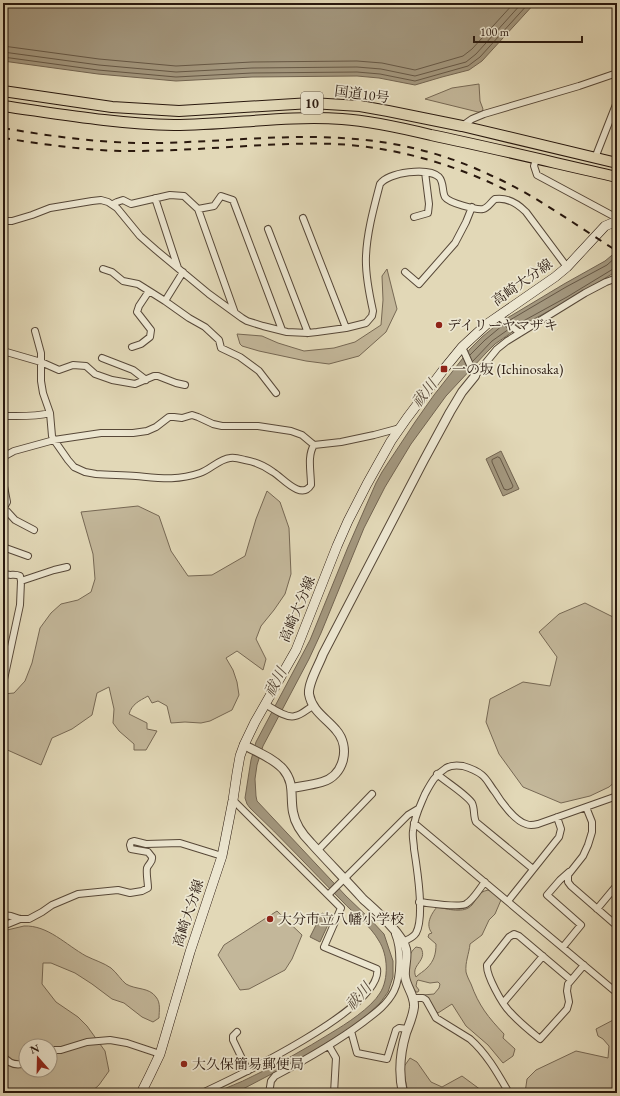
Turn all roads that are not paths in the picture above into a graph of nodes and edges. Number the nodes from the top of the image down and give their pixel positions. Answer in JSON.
{"nodes":[{"id":1,"x":617,"y":73,"type":"edge"},
{"id":2,"x":3,"y":91,"type":"edge"},
{"id":3,"x":617,"y":102,"type":"edge"},
{"id":4,"x":3,"y":106,"type":"edge"},
{"id":5,"x":462,"y":126,"type":"junction"},
{"id":6,"x":536,"y":158,"type":"junction"},
{"id":7,"x":595,"y":158,"type":"junction"},
{"id":8,"x":617,"y":163,"type":"edge"},
{"id":9,"x":425,"y":172,"type":"junction"},
{"id":10,"x":617,"y":177,"type":"edge"},
{"id":11,"x":155,"y":198,"type":"junction"},
{"id":12,"x":113,"y":204,"type":"junction"},
{"id":13,"x":472,"y":207,"type":"junction"},
{"id":14,"x":198,"y":209,"type":"junction"},
{"id":15,"x":414,"y":217,"type":"dead end"},
{"id":16,"x":303,"y":218,"type":"dead end"},
{"id":17,"x":617,"y":219,"type":"edge"},
{"id":18,"x":3,"y":221,"type":"edge"},
{"id":19,"x":268,"y":229,"type":"dead end"},
{"id":20,"x":567,"y":267,"type":"junction"},
{"id":21,"x":103,"y":269,"type":"dead end"},
{"id":22,"x":181,"y":270,"type":"junction"},
{"id":23,"x":405,"y":272,"type":"dead end"},
{"id":24,"x":617,"y":278,"type":"edge"},
{"id":25,"x":149,"y":291,"type":"junction"},
{"id":26,"x":165,"y":301,"type":"junction"},
{"id":27,"x":235,"y":313,"type":"junction"},
{"id":28,"x":500,"y":318,"type":"junction"},
{"id":29,"x":346,"y":328,"type":"junction"},
{"id":30,"x":282,"y":330,"type":"junction"},
{"id":31,"x":36,"y":331,"type":"dead end"},
{"id":32,"x":518,"y":332,"type":"junction"},
{"id":33,"x":308,"y":333,"type":"junction"},
{"id":34,"x":132,"y":347,"type":"dead end"},
{"id":35,"x":464,"y":350,"type":"junction"},
{"id":36,"x":3,"y":351,"type":"edge"},
{"id":37,"x":102,"y":358,"type":"dead end"},
{"id":38,"x":40,"y":362,"type":"junction"},
{"id":39,"x":474,"y":374,"type":"junction"},
{"id":40,"x":146,"y":380,"type":"junction"},
{"id":41,"x":185,"y":384,"type":"dead end"},
{"id":42,"x":276,"y":393,"type":"dead end"},
{"id":43,"x":50,"y":413,"type":"junction"},
{"id":44,"x":4,"y":416,"type":"dead end"},
{"id":45,"x":400,"y":428,"type":"junction"},
{"id":46,"x":54,"y":440,"type":"junction"},
{"id":47,"x":314,"y":445,"type":"junction"},
{"id":48,"x":3,"y":456,"type":"edge"},
{"id":49,"x":3,"y":481,"type":"edge"},
{"id":50,"x":3,"y":509,"type":"edge"},
{"id":51,"x":34,"y":530,"type":"dead end"},
{"id":52,"x":3,"y":548,"type":"edge"},
{"id":53,"x":28,"y":556,"type":"dead end"},
{"id":54,"x":67,"y":567,"type":"dead end"},
{"id":55,"x":3,"y":573,"type":"edge"},
{"id":56,"x":21,"y":581,"type":"junction"},
{"id":57,"x":3,"y":684,"type":"edge"},
{"id":58,"x":267,"y":705,"type":"junction"},
{"id":59,"x":313,"y":706,"type":"junction"},
{"id":60,"x":247,"y":747,"type":"junction"},
{"id":61,"x":437,"y":774,"type":"junction"},
{"id":62,"x":292,"y":788,"type":"junction"},
{"id":63,"x":372,"y":794,"type":"dead end"},
{"id":64,"x":617,"y":796,"type":"edge"},
{"id":65,"x":233,"y":800,"type":"junction"},
{"id":66,"x":586,"y":807,"type":"junction"},
{"id":67,"x":418,"y":809,"type":"junction"},
{"id":68,"x":557,"y":817,"type":"junction"},
{"id":69,"x":414,"y":823,"type":"junction"},
{"id":70,"x":318,"y":850,"type":"junction"},
{"id":71,"x":222,"y":856,"type":"junction"},
{"id":72,"x":533,"y":869,"type":"junction"},
{"id":73,"x":570,"y":871,"type":"junction"},
{"id":74,"x":343,"y":880,"type":"junction"},
{"id":75,"x":485,"y":882,"type":"junction"},
{"id":76,"x":617,"y":885,"type":"edge"},
{"id":77,"x":330,"y":894,"type":"junction"},
{"id":78,"x":508,"y":901,"type":"junction"},
{"id":79,"x":420,"y":902,"type":"junction"},
{"id":80,"x":597,"y":909,"type":"junction"},
{"id":81,"x":3,"y":915,"type":"edge"},
{"id":82,"x":20,"y":919,"type":"junction"},
{"id":83,"x":3,"y":926,"type":"edge"},
{"id":84,"x":617,"y":926,"type":"edge"},
{"id":85,"x":394,"y":930,"type":"junction"},
{"id":86,"x":404,"y":942,"type":"junction"},
{"id":87,"x":563,"y":947,"type":"junction"},
{"id":88,"x":543,"y":956,"type":"junction"},
{"id":89,"x":584,"y":965,"type":"junction"},
{"id":90,"x":571,"y":980,"type":"junction"},
{"id":91,"x":617,"y":993,"type":"edge"},
{"id":92,"x":413,"y":998,"type":"junction"},
{"id":93,"x":503,"y":1003,"type":"junction"},
{"id":94,"x":408,"y":1029,"type":"junction"},
{"id":95,"x":351,"y":1031,"type":"junction"},
{"id":96,"x":237,"y":1032,"type":"dead end"},
{"id":97,"x":330,"y":1046,"type":"junction"},
{"id":98,"x":58,"y":1050,"type":"edge"},
{"id":99,"x":160,"y":1054,"type":"junction"},
{"id":100,"x":3,"y":1056,"type":"edge"},
{"id":101,"x":18,"y":1064,"type":"edge"},
{"id":102,"x":248,"y":1071,"type":"junction"},
{"id":103,"x":401,"y":1092,"type":"edge"},
{"id":104,"x":140,"y":1093,"type":"edge"},
{"id":105,"x":202,"y":1093,"type":"edge"},
{"id":106,"x":268,"y":1093,"type":"edge"},
{"id":107,"x":334,"y":1093,"type":"edge"},
{"id":108,"x":509,"y":1093,"type":"edge"}],
"edges":[{"from":1,"to":5,"type":"street"},
{"from":2,"to":5,"type":"highway","name":"国道10号","number":"10"},
{"from":3,"to":7,"type":"street"},
{"from":4,"to":6,"type":"highway","name":"国道10号","number":"10"},
{"from":5,"to":7,"type":"highway","name":"国道10号","number":"10"},
{"from":6,"to":10,"type":"highway","name":"国道10号","number":"10"},
{"from":6,"to":17,"type":"street"},
{"from":7,"to":8,"type":"highway","name":"国道10号","number":"10"},
{"from":9,"to":13,"type":"street"},
{"from":9,"to":15,"type":"street"},
{"from":9,"to":29,"type":"street"},
{"from":11,"to":12,"type":"street"},
{"from":11,"to":14,"type":"street"},
{"from":11,"to":22,"type":"street"},
{"from":12,"to":18,"type":"street"},
{"from":12,"to":22,"type":"street"},
{"from":13,"to":20,"type":"street"},
{"from":13,"to":23,"type":"street"},
{"from":14,"to":27,"type":"street"},
{"from":14,"to":30,"type":"street"},
{"from":16,"to":29,"type":"street"},
{"from":17,"to":20,"type":"main road","name":"高崎大分線"},
{"from":19,"to":33,"type":"street"},
{"from":20,"to":28,"type":"main road","name":"高崎大分線"},
{"from":21,"to":25,"type":"street"},
{"from":22,"to":26,"type":"street"},
{"from":22,"to":27,"type":"street"},
{"from":24,"to":32,"type":"street"},
{"from":25,"to":26,"type":"street"},
{"from":25,"to":34,"type":"street"},
{"from":26,"to":42,"type":"street"},
{"from":27,"to":30,"type":"street"},
{"from":28,"to":32,"type":"street"},
{"from":28,"to":35,"type":"main road","name":"高崎大分線"},
{"from":29,"to":33,"type":"street"},
{"from":30,"to":33,"type":"street"},
{"from":31,"to":38,"type":"street"},
{"from":32,"to":39,"type":"street"},
{"from":35,"to":39,"type":"street"},
{"from":35,"to":45,"type":"main road","name":"高崎大分線"},
{"from":36,"to":38,"type":"street"},
{"from":37,"to":40,"type":"street"},
{"from":38,"to":40,"type":"street"},
{"from":38,"to":43,"type":"street"},
{"from":39,"to":59,"type":"street"},
{"from":40,"to":41,"type":"street"},
{"from":43,"to":44,"type":"street"},
{"from":43,"to":46,"type":"street"},
{"from":45,"to":47,"type":"street"},
{"from":45,"to":58,"type":"main road","name":"高崎大分線"},
{"from":46,"to":47,"type":"street"},
{"from":46,"to":47,"type":"street"},
{"from":46,"to":48,"type":"street"},
{"from":49,"to":50,"type":"street"},
{"from":50,"to":51,"type":"street"},
{"from":52,"to":53,"type":"street"},
{"from":54,"to":56,"type":"street"},
{"from":55,"to":56,"type":"street"},
{"from":56,"to":57,"type":"street"},
{"from":58,"to":59,"type":"street"},
{"from":58,"to":60,"type":"main road","name":"高崎大分線"},
{"from":59,"to":62,"type":"street"},
{"from":60,"to":62,"type":"street"},
{"from":60,"to":65,"type":"main road","name":"高崎大分線"},
{"from":61,"to":67,"type":"street"},
{"from":61,"to":68,"type":"street"},
{"from":61,"to":72,"type":"street"},
{"from":62,"to":70,"type":"street"},
{"from":63,"to":70,"type":"street"},
{"from":64,"to":66,"type":"street"},
{"from":65,"to":71,"type":"main road","name":"高崎大分線"},
{"from":65,"to":77,"type":"street"},
{"from":66,"to":68,"type":"street"},
{"from":66,"to":73,"type":"street"},
{"from":67,"to":69,"type":"street"},
{"from":67,"to":74,"type":"street"},
{"from":68,"to":72,"type":"street"},
{"from":69,"to":75,"type":"street"},
{"from":69,"to":79,"type":"street"},
{"from":70,"to":74,"type":"street"},
{"from":71,"to":82,"type":"street"},
{"from":71,"to":99,"type":"main road","name":"高崎大分線"},
{"from":72,"to":78,"type":"street"},
{"from":73,"to":80,"type":"street"},
{"from":73,"to":87,"type":"street"},
{"from":74,"to":77,"type":"street"},
{"from":74,"to":85,"type":"street"},
{"from":75,"to":78,"type":"street"},
{"from":75,"to":79,"type":"street"},
{"from":76,"to":80,"type":"street"},
{"from":77,"to":102,"type":"street"},
{"from":78,"to":87,"type":"street"},
{"from":79,"to":86,"type":"street"},
{"from":80,"to":84,"type":"street"},
{"from":81,"to":82,"type":"street"},
{"from":82,"to":83,"type":"street"},
{"from":85,"to":86,"type":"street"},
{"from":85,"to":95,"type":"street"},
{"from":86,"to":92,"type":"street"},
{"from":87,"to":89,"type":"street"},
{"from":88,"to":90,"type":"street"},
{"from":88,"to":93,"type":"street"},
{"from":88,"to":93,"type":"street"},
{"from":89,"to":90,"type":"street"},
{"from":89,"to":91,"type":"street"},
{"from":90,"to":93,"type":"street"},
{"from":92,"to":94,"type":"street"},
{"from":92,"to":108,"type":"street"},
{"from":94,"to":95,"type":"street"},
{"from":94,"to":103,"type":"street"},
{"from":95,"to":97,"type":"street"},
{"from":96,"to":102,"type":"street"},
{"from":97,"to":106,"type":"street"},
{"from":97,"to":107,"type":"street"},
{"from":98,"to":99,"type":"street"},
{"from":99,"to":104,"type":"main road","name":"高崎大分線"},
{"from":100,"to":101,"type":"street"},
{"from":102,"to":105,"type":"street"}]}
